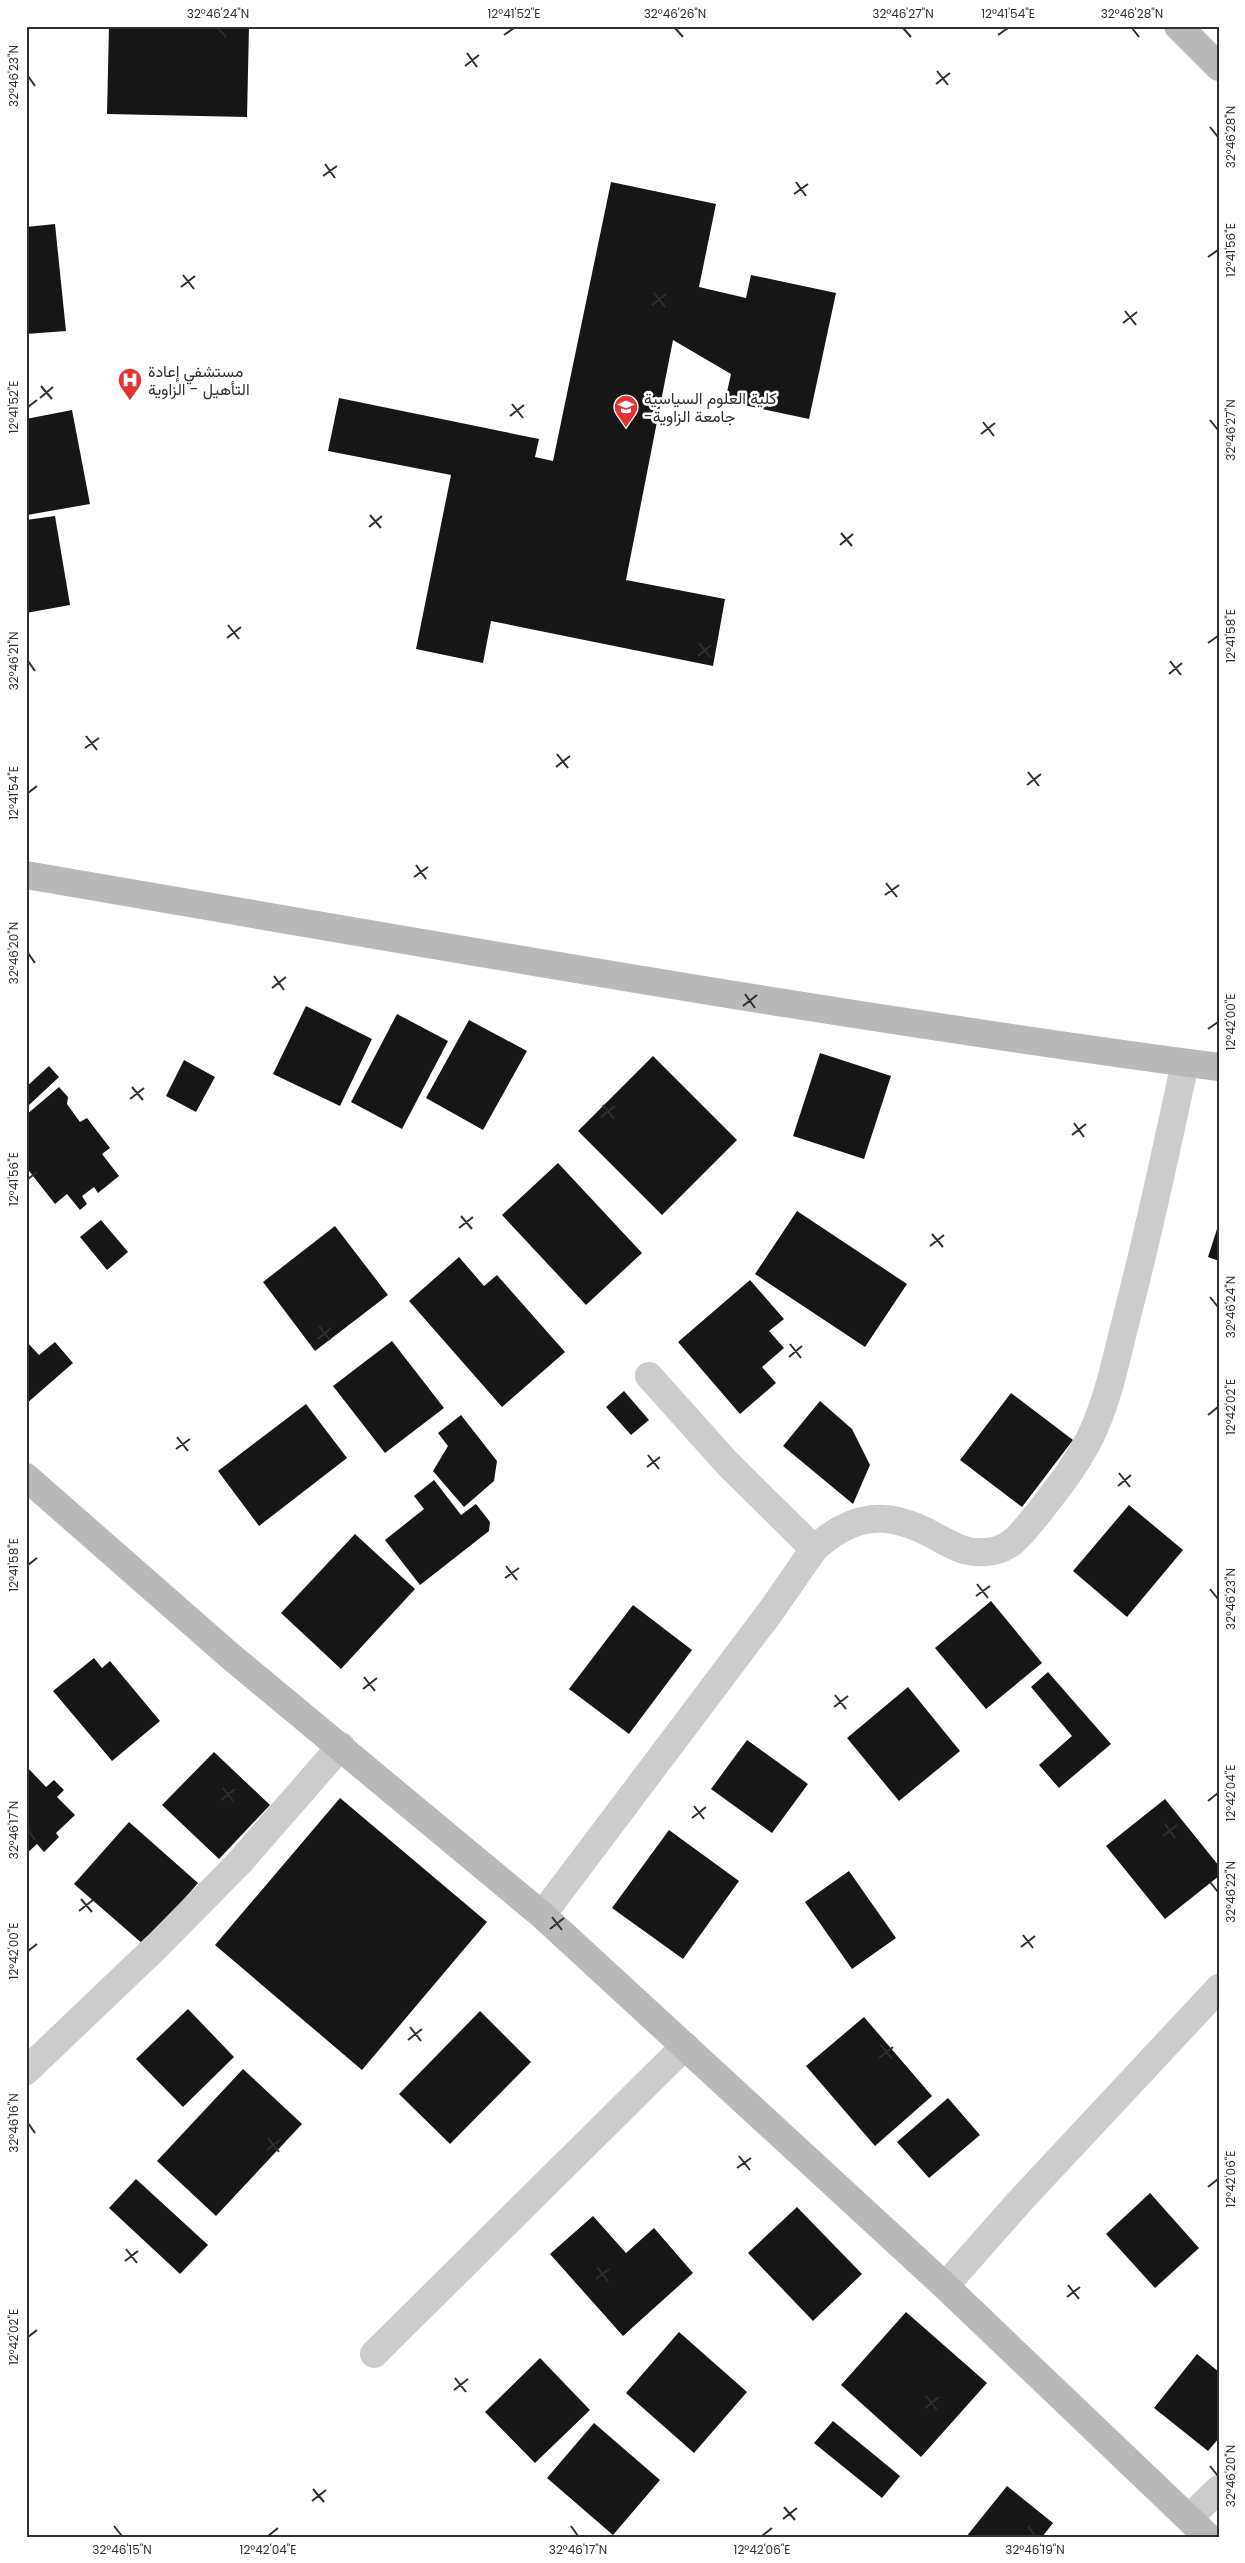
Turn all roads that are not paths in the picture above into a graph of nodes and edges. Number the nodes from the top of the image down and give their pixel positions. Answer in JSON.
{"nodes":[{"id":1,"x":1178,"y":26,"type":"edge"},
{"id":2,"x":1219,"y":67,"type":"edge"},
{"id":3,"x":26,"y":875,"type":"edge"},
{"id":4,"x":1185,"y":1063,"type":"junction"},
{"id":5,"x":1219,"y":1067,"type":"edge"},
{"id":6,"x":649,"y":1376,"type":"dead end"},
{"id":7,"x":26,"y":1476,"type":"edge"},
{"id":8,"x":814,"y":1549,"type":"junction"},
{"id":9,"x":341,"y":1746,"type":"junction"},
{"id":10,"x":542,"y":1915,"type":"junction"},
{"id":11,"x":1219,"y":1988,"type":"edge"},
{"id":12,"x":685,"y":2046,"type":"junction"},
{"id":13,"x":26,"y":2071,"type":"edge"},
{"id":14,"x":945,"y":2286,"type":"junction"},
{"id":15,"x":374,"y":2354,"type":"dead end"},
{"id":16,"x":1219,"y":2489,"type":"edge"},
{"id":17,"x":1189,"y":2518,"type":"junction"},
{"id":18,"x":1208,"y":2537,"type":"edge"}],
"edges":[{"from":1,"to":2,"type":"street"},
{"from":3,"to":4,"type":"street"},
{"from":4,"to":5,"type":"street"},
{"from":4,"to":8,"type":"street"},
{"from":6,"to":8,"type":"street"},
{"from":7,"to":9,"type":"street"},
{"from":8,"to":10,"type":"street"},
{"from":9,"to":10,"type":"street"},
{"from":9,"to":13,"type":"street"},
{"from":10,"to":12,"type":"street"},
{"from":11,"to":14,"type":"street"},
{"from":12,"to":14,"type":"street"},
{"from":12,"to":15,"type":"street"},
{"from":14,"to":17,"type":"street"},
{"from":16,"to":17,"type":"street"},
{"from":17,"to":18,"type":"street"}]}
